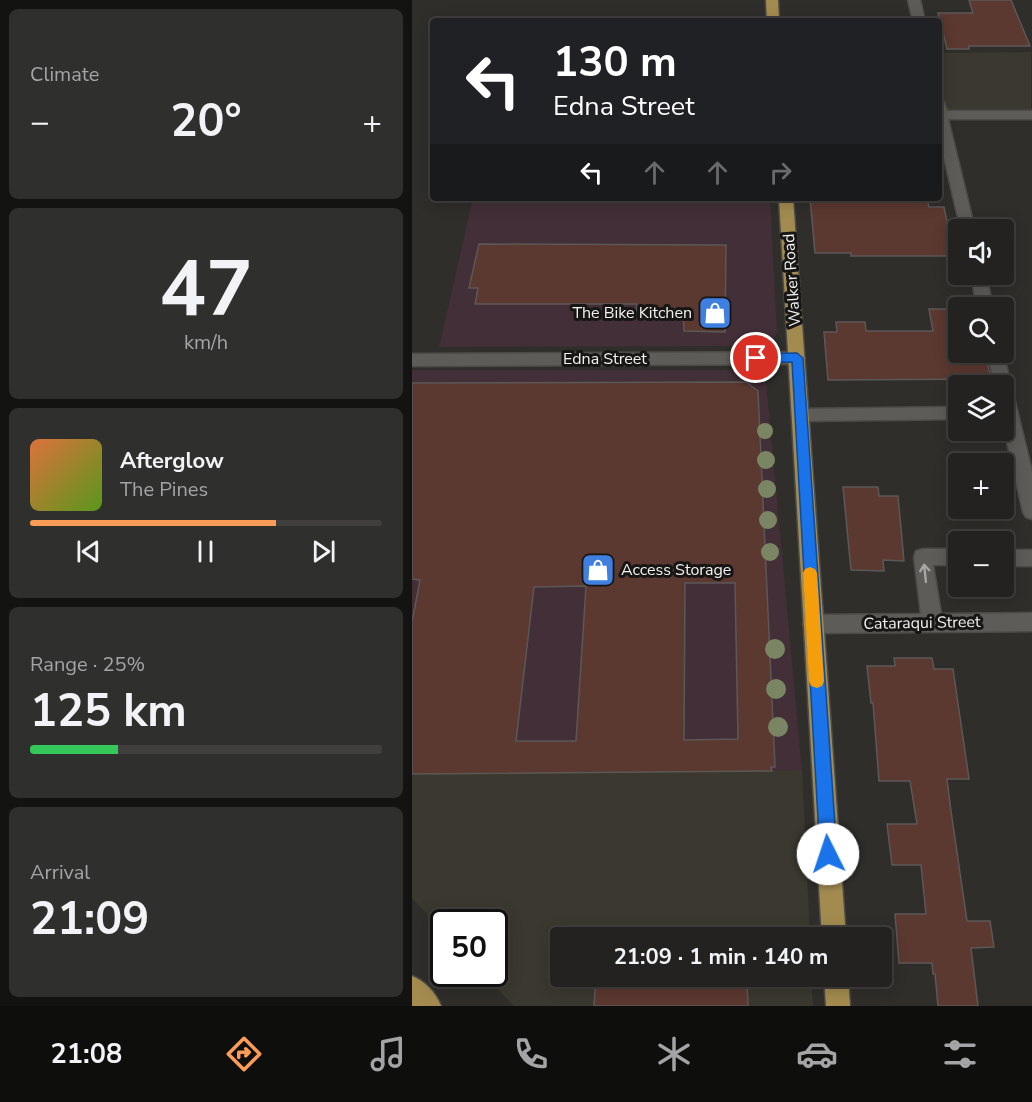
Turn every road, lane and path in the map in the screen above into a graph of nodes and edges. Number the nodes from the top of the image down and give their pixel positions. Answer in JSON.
{"nodes":[{"id":1,"x":772,"y":0,"type":"edge"},
{"id":2,"x":914,"y":0,"type":"edge"},
{"id":3,"x":773,"y":18,"type":"edge"},
{"id":4,"x":918,"y":18,"type":"edge"},
{"id":5,"x":942,"y":110,"type":"edge"},
{"id":6,"x":1032,"y":115,"type":"edge"},
{"id":7,"x":942,"y":122,"type":"edge"},
{"id":8,"x":786,"y":201,"type":"edge"},
{"id":9,"x":965,"y":219,"type":"edge"},
{"id":10,"x":797,"y":358,"type":"junction"},
{"id":11,"x":412,"y":360,"type":"edge"},
{"id":12,"x":948,"y":413,"type":"edge"},
{"id":13,"x":801,"y":415,"type":"junction"},
{"id":14,"x":1014,"y":441,"type":"edge"},
{"id":15,"x":1032,"y":512,"type":"edge"},
{"id":16,"x":948,"y":557,"type":"edge"},
{"id":17,"x":1014,"y":558,"type":"edge"},
{"id":18,"x":1032,"y":558,"type":"edge"},
{"id":19,"x":1032,"y":622,"type":"edge"},
{"id":20,"x":932,"y":623,"type":"junction"},
{"id":21,"x":813,"y":624,"type":"junction"},
{"id":22,"x":833,"y":927,"type":"edge"},
{"id":23,"x":837,"y":987,"type":"edge"},
{"id":24,"x":412,"y":988,"type":"edge"},
{"id":25,"x":429,"y":1006,"type":"edge"},
{"id":26,"x":838,"y":1006,"type":"edge"}],
"edges":[{"from":1,"to":3,"type":"main road"},
{"from":2,"to":4,"type":"street"},
{"from":5,"to":6,"type":"street"},
{"from":7,"to":9,"type":"street"},
{"from":8,"to":10,"type":"main road","name":"Walker Road"},
{"from":10,"to":11,"type":"street","name":"Edna Street"},
{"from":10,"to":13,"type":"main road","name":"Walker Road"},
{"from":12,"to":13,"type":"street"},
{"from":13,"to":21,"type":"main road","name":"Walker Road"},
{"from":14,"to":15,"type":"street"},
{"from":20,"to":16,"type":"street","one_way":true},
{"from":17,"to":18,"type":"street"},
{"from":19,"to":20,"type":"street","name":"Cataraqui Street"},
{"from":20,"to":21,"type":"street","name":"Cataraqui Street"},
{"from":21,"to":22,"type":"main road","name":"Walker Road"},
{"from":23,"to":26,"type":"main road"},
{"from":24,"to":25,"type":"main road"}]}
